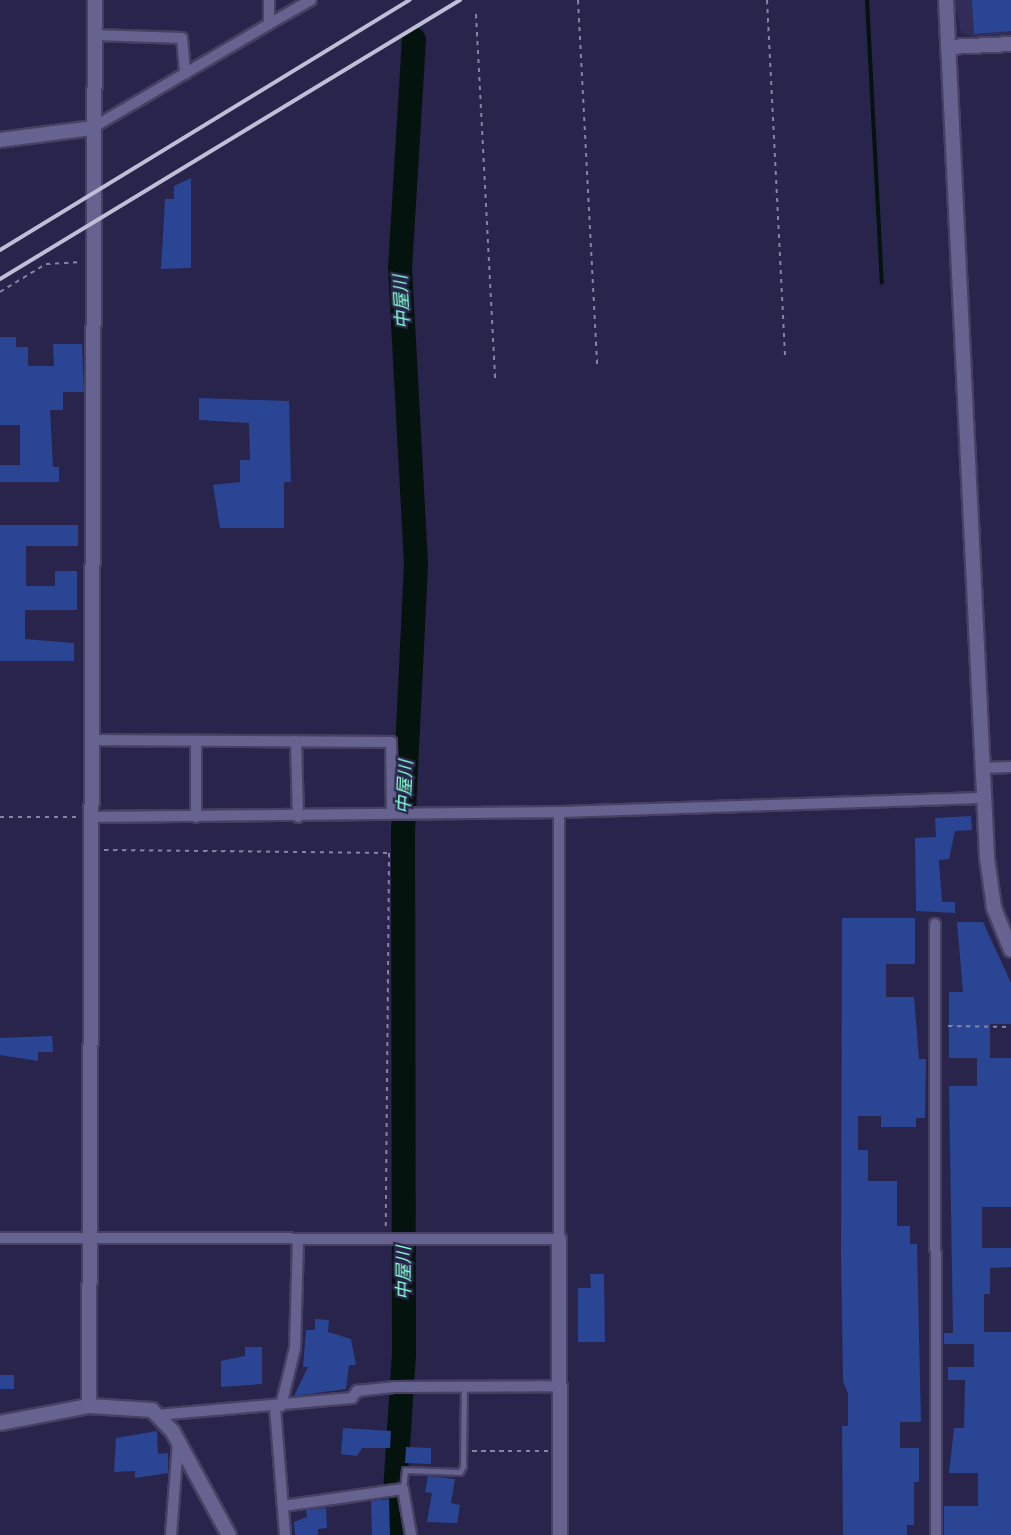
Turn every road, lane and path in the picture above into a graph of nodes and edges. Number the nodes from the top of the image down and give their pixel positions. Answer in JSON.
{"nodes":[{"id":1,"x":95,"y":0,"type":"edge"},
{"id":2,"x":269,"y":0,"type":"edge"},
{"id":3,"x":311,"y":0,"type":"edge"},
{"id":4,"x":578,"y":0,"type":"edge"},
{"id":5,"x":767,"y":0,"type":"edge"},
{"id":6,"x":946,"y":0,"type":"edge"},
{"id":7,"x":476,"y":14,"type":"dead end"},
{"id":8,"x":269,"y":24,"type":"junction"},
{"id":9,"x":94,"y":35,"type":"junction"},
{"id":10,"x":1011,"y":44,"type":"edge"},
{"id":11,"x":948,"y":47,"type":"junction"},
{"id":12,"x":184,"y":74,"type":"junction"},
{"id":13,"x":92,"y":128,"type":"junction"},
{"id":14,"x":0,"y":140,"type":"edge"},
{"id":15,"x":92,"y":261,"type":"junction"},
{"id":16,"x":0,"y":292,"type":"edge"},
{"id":17,"x":785,"y":356,"type":"dead end"},
{"id":18,"x":597,"y":365,"type":"dead end"},
{"id":19,"x":495,"y":379,"type":"dead end"},
{"id":20,"x":92,"y":740,"type":"junction"},
{"id":21,"x":196,"y":741,"type":"junction"},
{"id":22,"x":296,"y":741,"type":"junction"},
{"id":23,"x":1011,"y":767,"type":"edge"},
{"id":24,"x":982,"y":768,"type":"junction"},
{"id":25,"x":984,"y":798,"type":"junction"},
{"id":26,"x":395,"y":812,"type":"junction"},
{"id":27,"x":559,"y":812,"type":"junction"},
{"id":28,"x":0,"y":817,"type":"edge"},
{"id":29,"x":92,"y":817,"type":"junction"},
{"id":30,"x":196,"y":817,"type":"junction"},
{"id":31,"x":298,"y":817,"type":"junction"},
{"id":32,"x":92,"y":850,"type":"junction"},
{"id":33,"x":935,"y":924,"type":"dead end"},
{"id":34,"x":1011,"y":950,"type":"edge"},
{"id":35,"x":934,"y":1026,"type":"junction"},
{"id":36,"x":1011,"y":1027,"type":"edge"},
{"id":37,"x":0,"y":1238,"type":"edge"},
{"id":38,"x":92,"y":1239,"type":"junction"},
{"id":39,"x":559,"y":1239,"type":"junction"},
{"id":40,"x":298,"y":1240,"type":"junction"},
{"id":41,"x":391,"y":1240,"type":"junction"},
{"id":42,"x":464,"y":1386,"type":"junction"},
{"id":43,"x":558,"y":1386,"type":"junction"},
{"id":44,"x":89,"y":1406,"type":"junction"},
{"id":45,"x":278,"y":1406,"type":"junction"},
{"id":46,"x":157,"y":1415,"type":"junction"},
{"id":47,"x":0,"y":1423,"type":"edge"},
{"id":48,"x":178,"y":1441,"type":"junction"},
{"id":49,"x":470,"y":1448,"type":"dead end"},
{"id":50,"x":559,"y":1448,"type":"junction"},
{"id":51,"x":403,"y":1489,"type":"junction"},
{"id":52,"x":283,"y":1506,"type":"junction"},
{"id":53,"x":171,"y":1535,"type":"edge"},
{"id":54,"x":229,"y":1535,"type":"edge"},
{"id":55,"x":285,"y":1535,"type":"edge"},
{"id":56,"x":411,"y":1535,"type":"edge"},
{"id":57,"x":560,"y":1535,"type":"edge"},
{"id":58,"x":936,"y":1535,"type":"edge"}],
"edges":[{"from":1,"to":9,"type":"street"},
{"from":2,"to":8,"type":"street"},
{"from":3,"to":8,"type":"street"},
{"from":4,"to":18,"type":"path"},
{"from":5,"to":17,"type":"path"},
{"from":6,"to":11,"type":"street"},
{"from":7,"to":19,"type":"path"},
{"from":8,"to":12,"type":"street"},
{"from":9,"to":12,"type":"street"},
{"from":9,"to":13,"type":"street"},
{"from":10,"to":11,"type":"street"},
{"from":11,"to":24,"type":"street"},
{"from":12,"to":13,"type":"street"},
{"from":13,"to":14,"type":"street"},
{"from":13,"to":15,"type":"street"},
{"from":15,"to":16,"type":"path"},
{"from":15,"to":20,"type":"street"},
{"from":20,"to":21,"type":"street"},
{"from":20,"to":29,"type":"street"},
{"from":21,"to":22,"type":"street"},
{"from":21,"to":30,"type":"street"},
{"from":22,"to":26,"type":"street"},
{"from":22,"to":31,"type":"street"},
{"from":23,"to":24,"type":"street"},
{"from":24,"to":25,"type":"street"},
{"from":25,"to":27,"type":"street"},
{"from":25,"to":34,"type":"street"},
{"from":26,"to":27,"type":"street"},
{"from":26,"to":31,"type":"street"},
{"from":27,"to":39,"type":"street"},
{"from":28,"to":29,"type":"path"},
{"from":29,"to":30,"type":"street"},
{"from":29,"to":32,"type":"street"},
{"from":30,"to":31,"type":"street"},
{"from":32,"to":38,"type":"street"},
{"from":32,"to":41,"type":"path"},
{"from":33,"to":35,"type":"street"},
{"from":35,"to":36,"type":"path"},
{"from":35,"to":58,"type":"street"},
{"from":37,"to":38,"type":"street"},
{"from":38,"to":40,"type":"street"},
{"from":38,"to":44,"type":"street"},
{"from":39,"to":41,"type":"street"},
{"from":39,"to":43,"type":"street"},
{"from":40,"to":41,"type":"street"},
{"from":40,"to":45,"type":"street"},
{"from":42,"to":43,"type":"street"},
{"from":42,"to":45,"type":"street"},
{"from":42,"to":51,"type":"lane"},
{"from":43,"to":50,"type":"street"},
{"from":44,"to":46,"type":"street"},
{"from":44,"to":47,"type":"street"},
{"from":45,"to":46,"type":"street"},
{"from":45,"to":52,"type":"street"},
{"from":46,"to":48,"type":"street"},
{"from":48,"to":53,"type":"street"},
{"from":48,"to":54,"type":"street"},
{"from":49,"to":50,"type":"path"},
{"from":50,"to":57,"type":"street"},
{"from":51,"to":52,"type":"street"},
{"from":51,"to":56,"type":"street"},
{"from":52,"to":55,"type":"street"}]}
